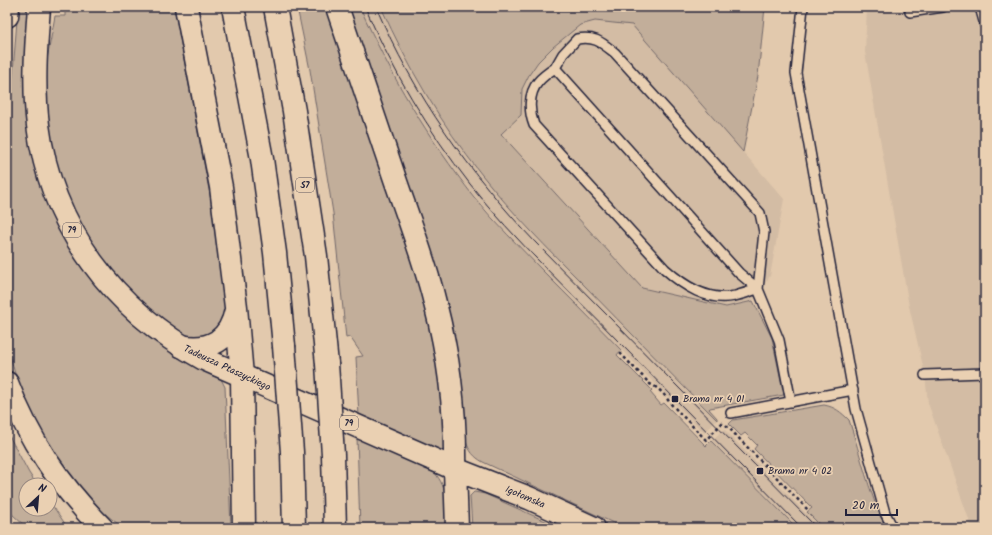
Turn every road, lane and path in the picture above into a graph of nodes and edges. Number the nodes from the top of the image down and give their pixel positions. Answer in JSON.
{"nodes":[{"id":1,"x":8,"y":7,"type":"edge"},
{"id":2,"x":39,"y":7,"type":"edge"},
{"id":3,"x":186,"y":7,"type":"edge"},
{"id":4,"x":233,"y":7,"type":"edge"},
{"id":5,"x":275,"y":7,"type":"edge"},
{"id":6,"x":337,"y":7,"type":"edge"},
{"id":7,"x":803,"y":7,"type":"edge"},
{"id":8,"x":943,"y":7,"type":"edge"},
{"id":9,"x":980,"y":7,"type":"edge"},
{"id":10,"x":910,"y":12,"type":"dead end"},
{"id":11,"x":7,"y":16,"type":"edge"},
{"id":12,"x":985,"y":25,"type":"edge"},
{"id":13,"x":555,"y":68,"type":"junction"},
{"id":14,"x":758,"y":289,"type":"junction"},
{"id":15,"x":236,"y":307,"type":"junction"},
{"id":16,"x":181,"y":346,"type":"junction"},
{"id":17,"x":620,"y":353,"type":"dead end"},
{"id":18,"x":925,"y":375,"type":"dead end"},
{"id":19,"x":983,"y":375,"type":"edge"},
{"id":20,"x":242,"y":376,"type":"junction"},
{"id":21,"x":7,"y":383,"type":"edge"},
{"id":22,"x":853,"y":390,"type":"junction"},
{"id":23,"x":791,"y":402,"type":"junction"},
{"id":24,"x":731,"y":413,"type":"dead end"},
{"id":25,"x":455,"y":469,"type":"junction"},
{"id":26,"x":808,"y":510,"type":"dead end"},
{"id":27,"x":102,"y":528,"type":"edge"},
{"id":28,"x":244,"y":528,"type":"edge"},
{"id":29,"x":294,"y":528,"type":"edge"},
{"id":30,"x":335,"y":528,"type":"edge"},
{"id":31,"x":457,"y":528,"type":"edge"},
{"id":32,"x":594,"y":528,"type":"edge"},
{"id":33,"x":893,"y":528,"type":"edge"}],
"edges":[{"from":1,"to":11,"type":"main road"},
{"from":2,"to":16,"type":"main road","name":"Tadeusza Ptaszyckiego","number":"79"},
{"from":3,"to":15,"type":"main road"},
{"from":4,"to":29,"type":"main road","bridge":true},
{"from":5,"to":30,"type":"main road","number":"S7","bridge":true},
{"from":6,"to":25,"type":"main road"},
{"from":7,"to":22,"type":"lane"},
{"from":8,"to":10,"type":"lane"},
{"from":9,"to":12,"type":"lane"},
{"from":13,"to":14,"type":"lane"},
{"from":13,"to":14,"type":"lane"},
{"from":13,"to":14,"type":"lane"},
{"from":14,"to":23,"type":"lane"},
{"from":15,"to":16,"type":"main road"},
{"from":15,"to":20,"type":"main road"},
{"from":16,"to":20,"type":"main road","name":"Tadeusza Ptaszyckiego","number":"79"},
{"from":17,"to":26,"type":"path"},
{"from":18,"to":19,"type":"lane"},
{"from":20,"to":25,"type":"main road","name":"Tadeusza Ptaszyckiego","number":"79"},
{"from":20,"to":28,"type":"main road"},
{"from":21,"to":27,"type":"main road"},
{"from":22,"to":23,"type":"lane"},
{"from":22,"to":33,"type":"lane"},
{"from":23,"to":24,"type":"lane"},
{"from":25,"to":31,"type":"main road"},
{"from":25,"to":32,"type":"main road","name":"Igołomska","number":"79"}]}
